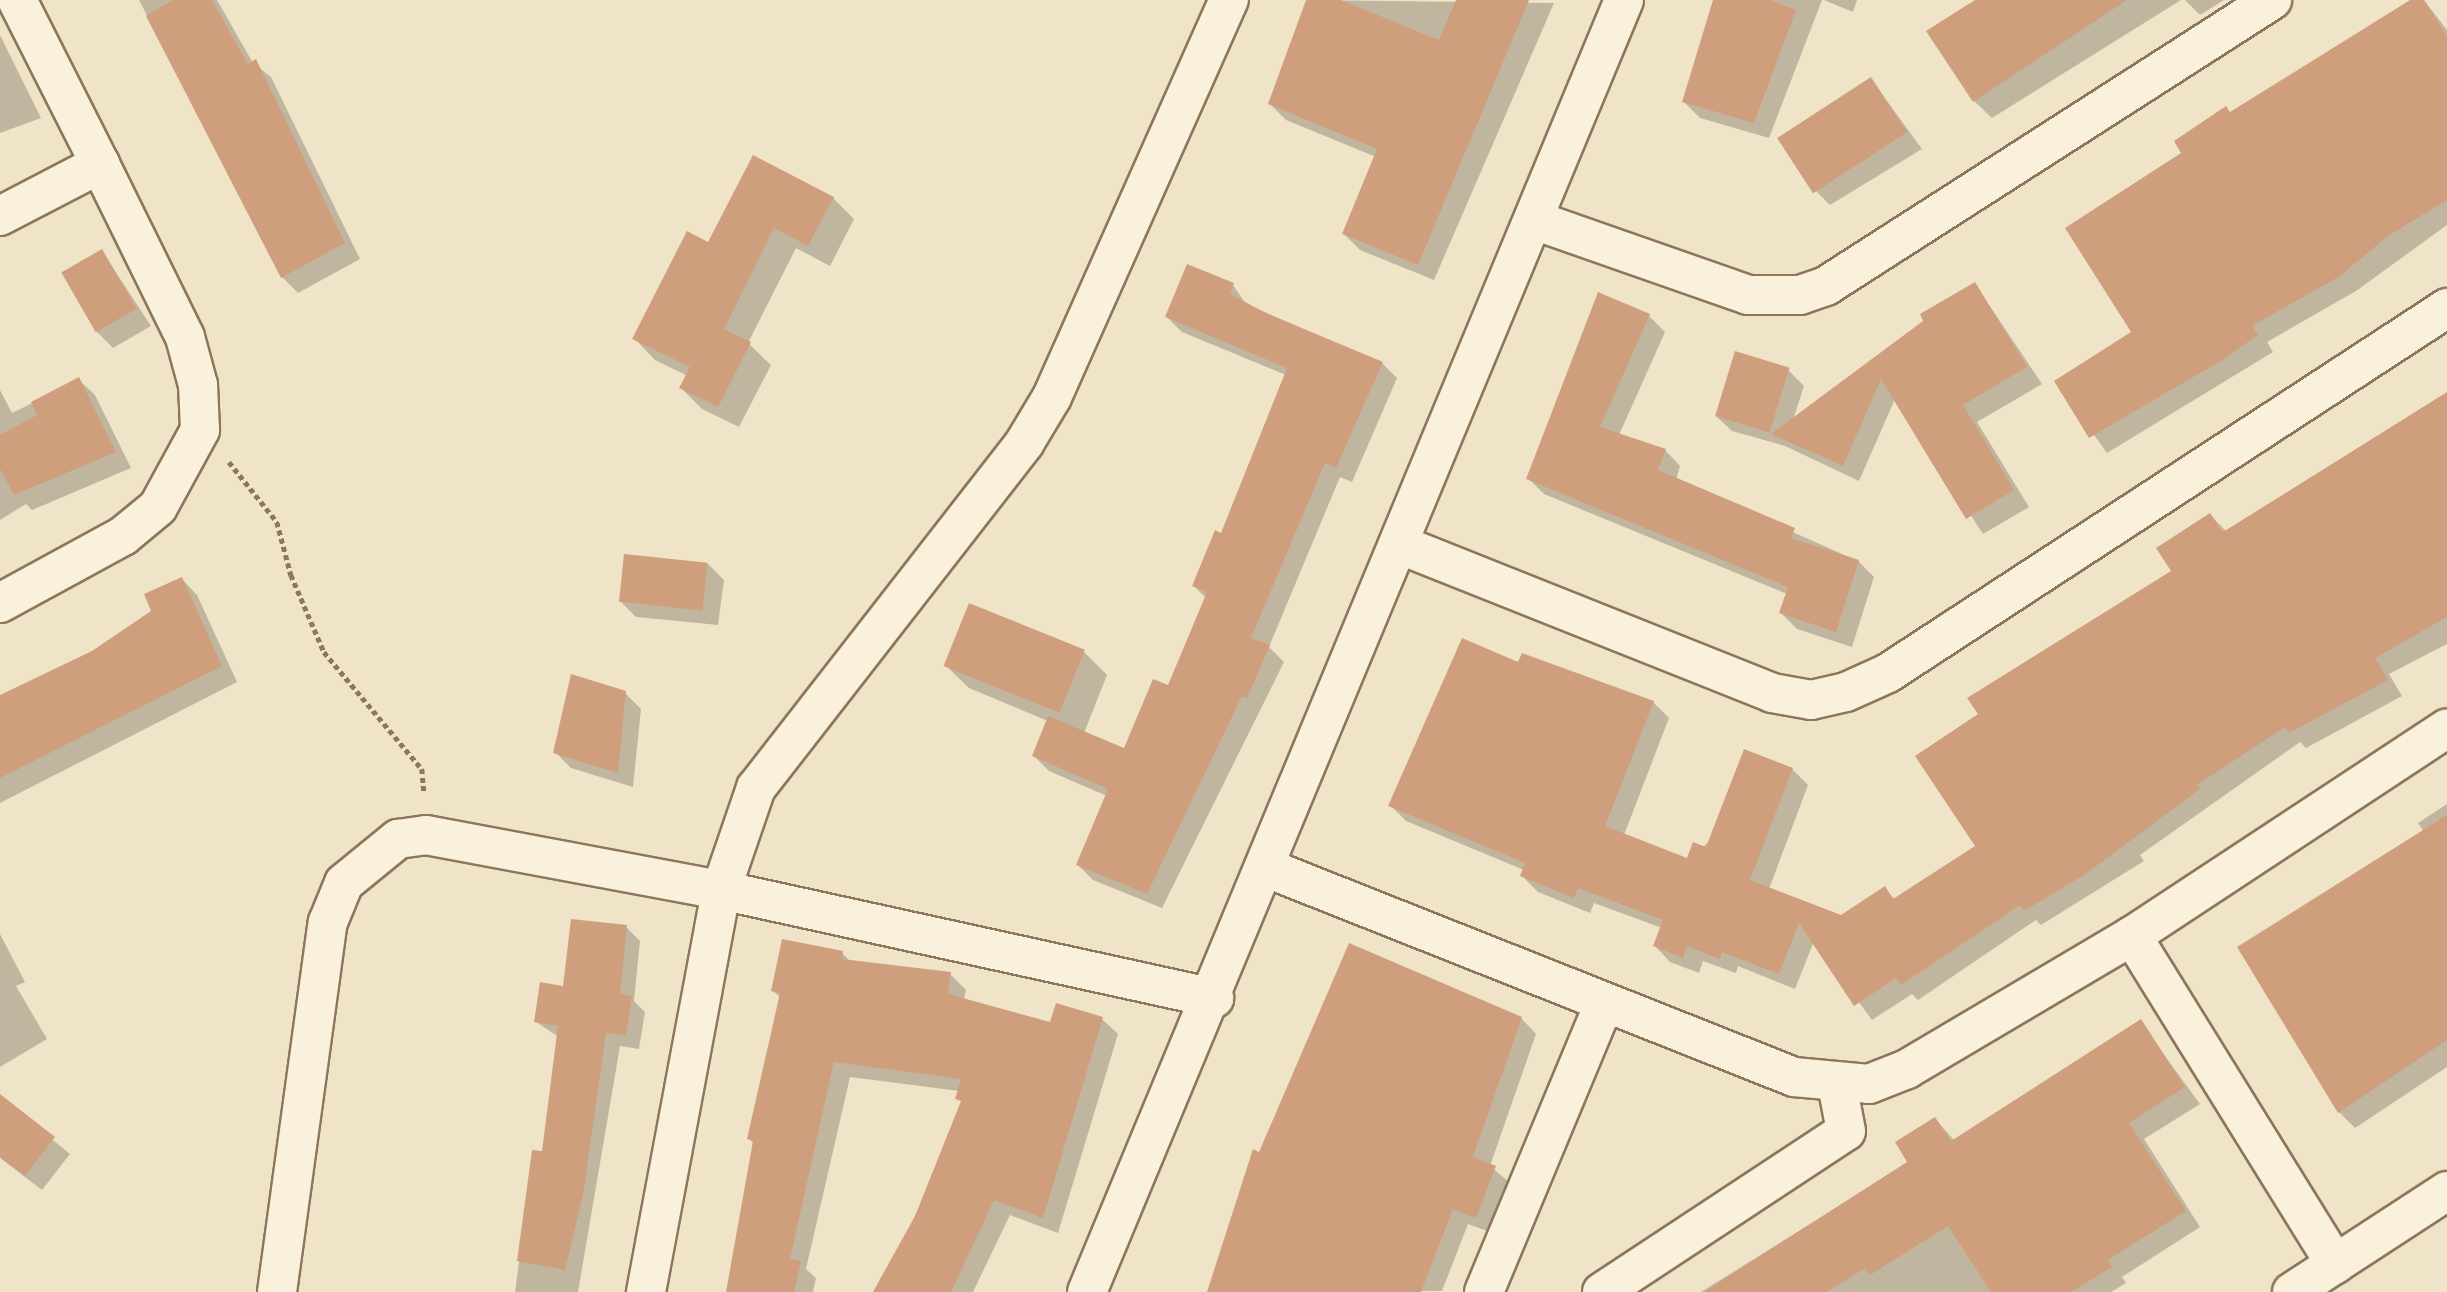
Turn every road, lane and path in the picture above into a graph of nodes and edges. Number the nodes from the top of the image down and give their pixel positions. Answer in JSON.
{"nodes":[{"id":1,"x":17,"y":0,"type":"edge"},
{"id":2,"x":1229,"y":0,"type":"edge"},
{"id":3,"x":1624,"y":0,"type":"edge"},
{"id":4,"x":2273,"y":0,"type":"edge"},
{"id":5,"x":100,"y":164,"type":"junction"},
{"id":6,"x":0,"y":216,"type":"edge"},
{"id":7,"x":1534,"y":220,"type":"junction"},
{"id":8,"x":2447,"y":308,"type":"edge"},
{"id":9,"x":200,"y":430,"type":"junction"},
{"id":10,"x":1401,"y":545,"type":"junction"},
{"id":11,"x":0,"y":603,"type":"edge"},
{"id":12,"x":2447,"y":728,"type":"edge"},
{"id":13,"x":426,"y":835,"type":"junction"},
{"id":14,"x":1267,"y":868,"type":"junction"},
{"id":15,"x":721,"y":890,"type":"junction"},
{"id":16,"x":2132,"y":936,"type":"junction"},
{"id":17,"x":1214,"y":998,"type":"junction"},
{"id":18,"x":1603,"y":1006,"type":"junction"},
{"id":19,"x":1837,"y":1084,"type":"junction"},
{"id":20,"x":2447,"y":1191,"type":"edge"},
{"id":21,"x":2335,"y":1264,"type":"junction"},
{"id":22,"x":277,"y":1292,"type":"edge"},
{"id":23,"x":646,"y":1292,"type":"edge"},
{"id":24,"x":1087,"y":1292,"type":"edge"},
{"id":25,"x":1484,"y":1292,"type":"edge"},
{"id":26,"x":1602,"y":1292,"type":"edge"},
{"id":27,"x":2292,"y":1292,"type":"edge"}],
"edges":[{"from":1,"to":5,"type":"street"},
{"from":2,"to":15,"type":"street"},
{"from":3,"to":7,"type":"street"},
{"from":4,"to":7,"type":"street"},
{"from":5,"to":6,"type":"street"},
{"from":5,"to":9,"type":"street"},
{"from":7,"to":10,"type":"street"},
{"from":8,"to":10,"type":"street"},
{"from":9,"to":11,"type":"street"},
{"from":9,"to":13,"type":"path"},
{"from":10,"to":14,"type":"street"},
{"from":12,"to":16,"type":"street"},
{"from":13,"to":15,"type":"street"},
{"from":13,"to":22,"type":"street"},
{"from":14,"to":17,"type":"street"},
{"from":14,"to":18,"type":"street"},
{"from":15,"to":17,"type":"street"},
{"from":15,"to":23,"type":"street"},
{"from":16,"to":19,"type":"street"},
{"from":16,"to":21,"type":"street"},
{"from":17,"to":24,"type":"street"},
{"from":18,"to":19,"type":"street"},
{"from":18,"to":25,"type":"street"},
{"from":19,"to":26,"type":"street"},
{"from":20,"to":21,"type":"street"},
{"from":21,"to":27,"type":"street"}]}
